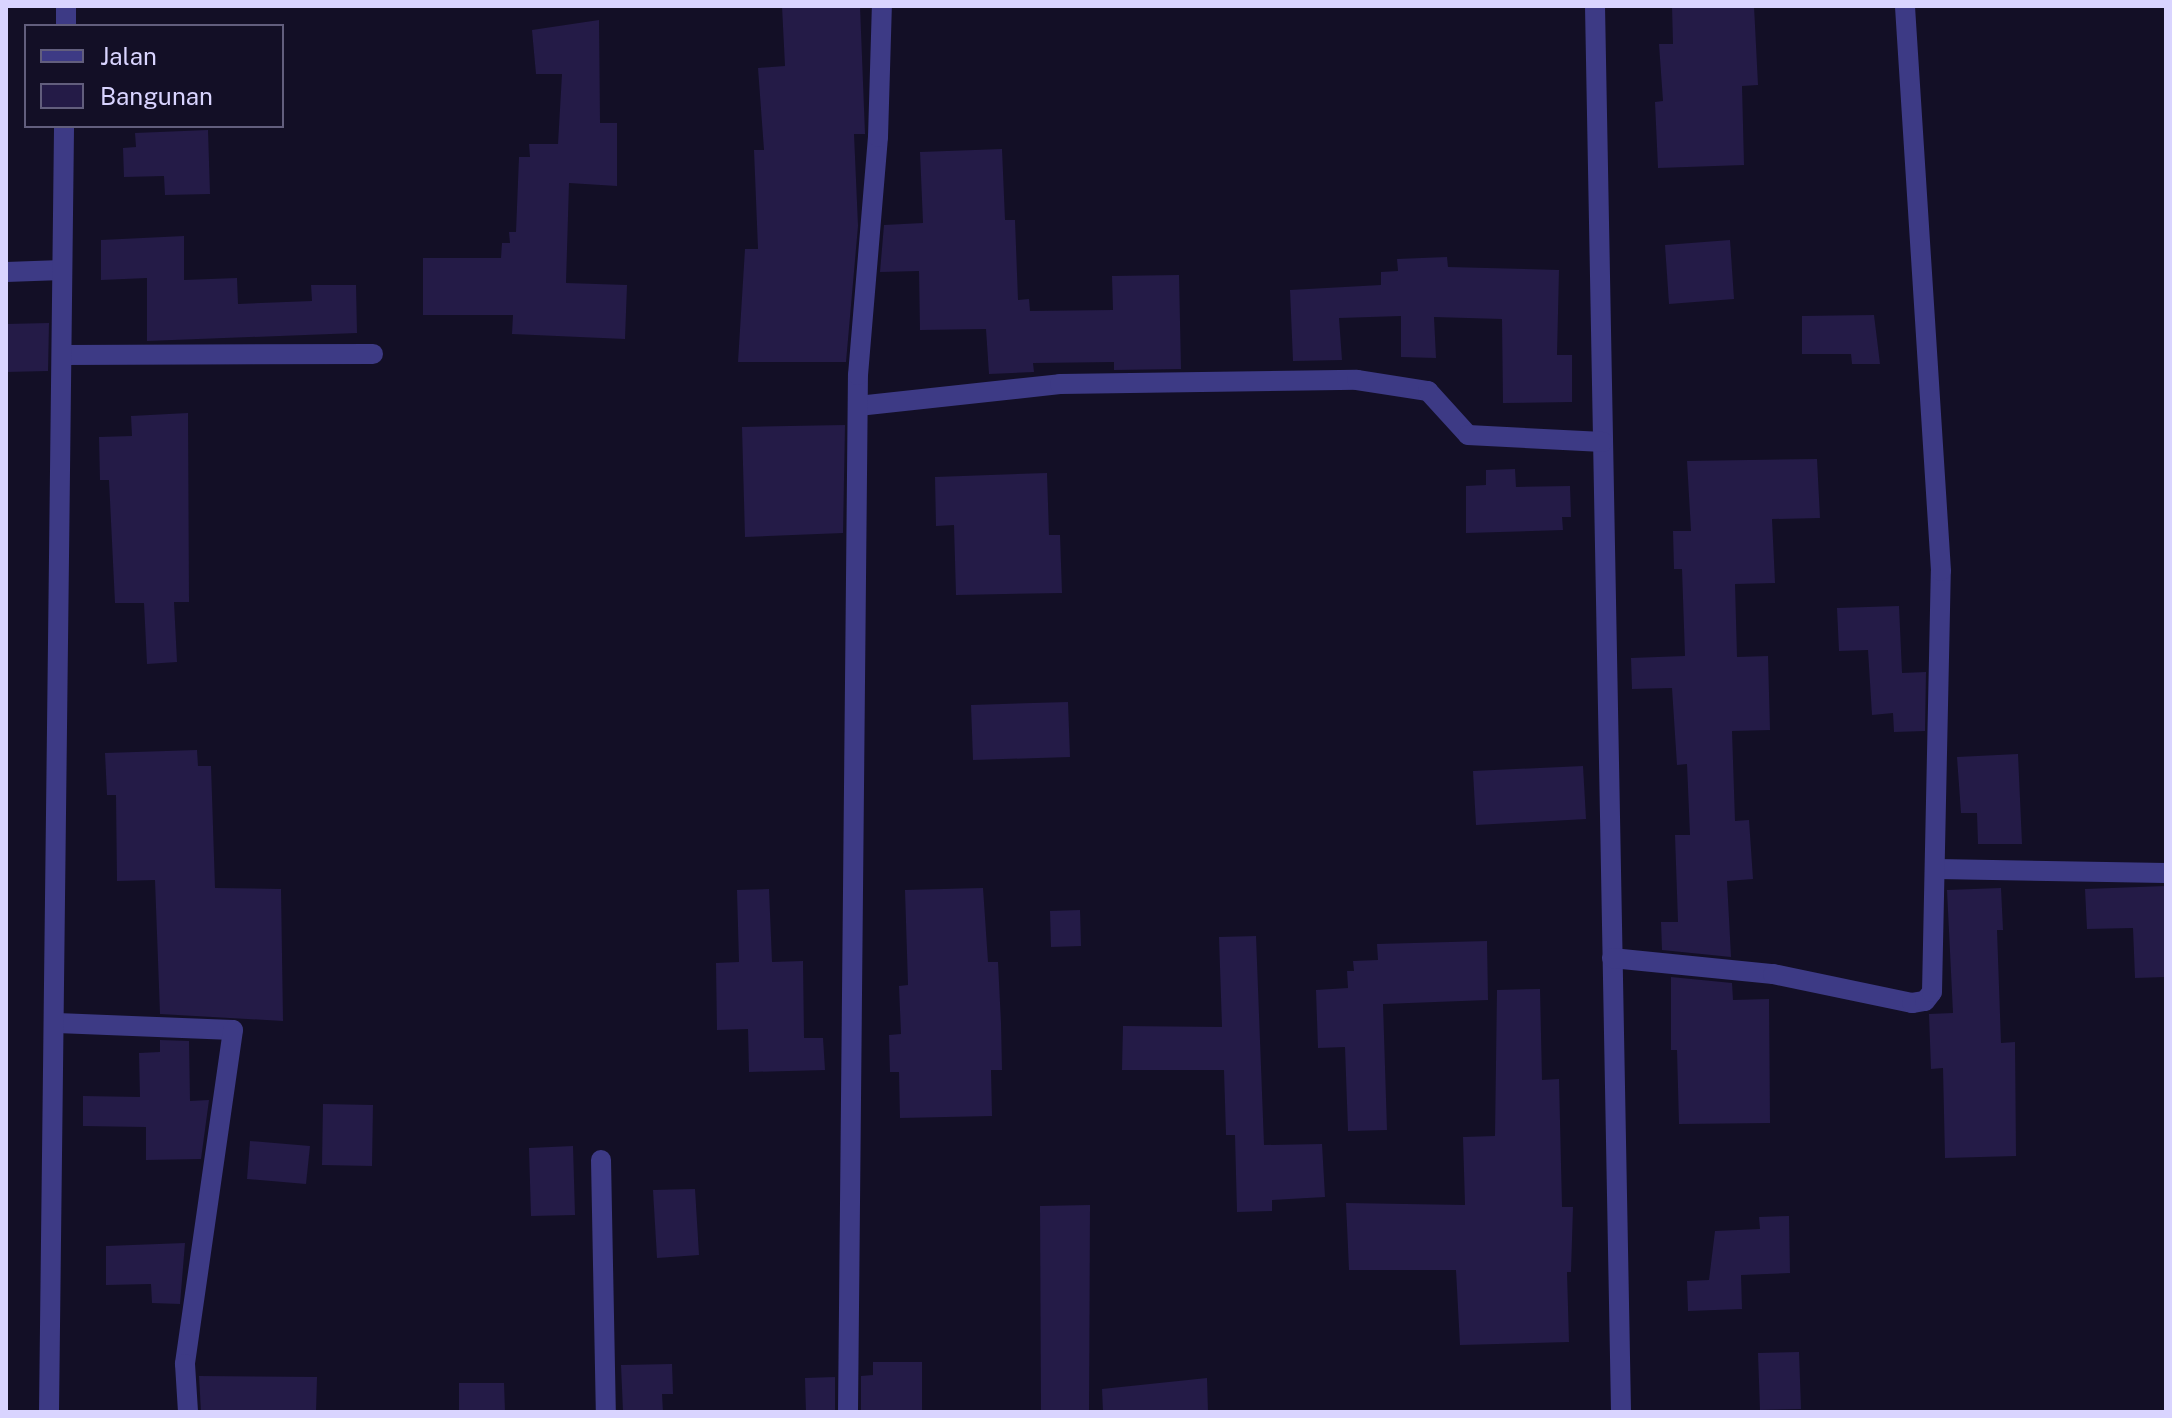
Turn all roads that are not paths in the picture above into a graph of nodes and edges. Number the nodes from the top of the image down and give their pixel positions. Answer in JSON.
{"nodes":[{"id":1,"x":882,"y":6,"type":"edge"},
{"id":2,"x":1595,"y":6,"type":"edge"},
{"id":3,"x":1905,"y":6,"type":"edge"},
{"id":4,"x":64,"y":128,"type":"edge"},
{"id":5,"x":62,"y":270,"type":"junction"},
{"id":6,"x":6,"y":272,"type":"edge"},
{"id":7,"x":373,"y":354,"type":"dead end"},
{"id":8,"x":63,"y":355,"type":"junction"},
{"id":9,"x":858,"y":406,"type":"junction"},
{"id":10,"x":1603,"y":442,"type":"junction"},
{"id":11,"x":1937,"y":869,"type":"junction"},
{"id":12,"x":2166,"y":873,"type":"edge"},
{"id":13,"x":1612,"y":958,"type":"junction"},
{"id":14,"x":57,"y":1023,"type":"junction"},
{"id":15,"x":601,"y":1160,"type":"dead end"},
{"id":16,"x":49,"y":1412,"type":"edge"},
{"id":17,"x":188,"y":1412,"type":"edge"},
{"id":18,"x":606,"y":1412,"type":"edge"},
{"id":19,"x":848,"y":1412,"type":"edge"},
{"id":20,"x":1621,"y":1412,"type":"edge"}],
"edges":[{"from":1,"to":9,"type":"street"},
{"from":2,"to":10,"type":"street"},
{"from":3,"to":11,"type":"street"},
{"from":4,"to":5,"type":"street"},
{"from":5,"to":6,"type":"street"},
{"from":5,"to":8,"type":"street"},
{"from":7,"to":8,"type":"street"},
{"from":8,"to":14,"type":"street"},
{"from":9,"to":10,"type":"street"},
{"from":9,"to":19,"type":"street"},
{"from":10,"to":13,"type":"street"},
{"from":11,"to":12,"type":"street"},
{"from":11,"to":13,"type":"street"},
{"from":13,"to":20,"type":"street"},
{"from":14,"to":16,"type":"street"},
{"from":14,"to":17,"type":"street"},
{"from":15,"to":18,"type":"street"}]}
